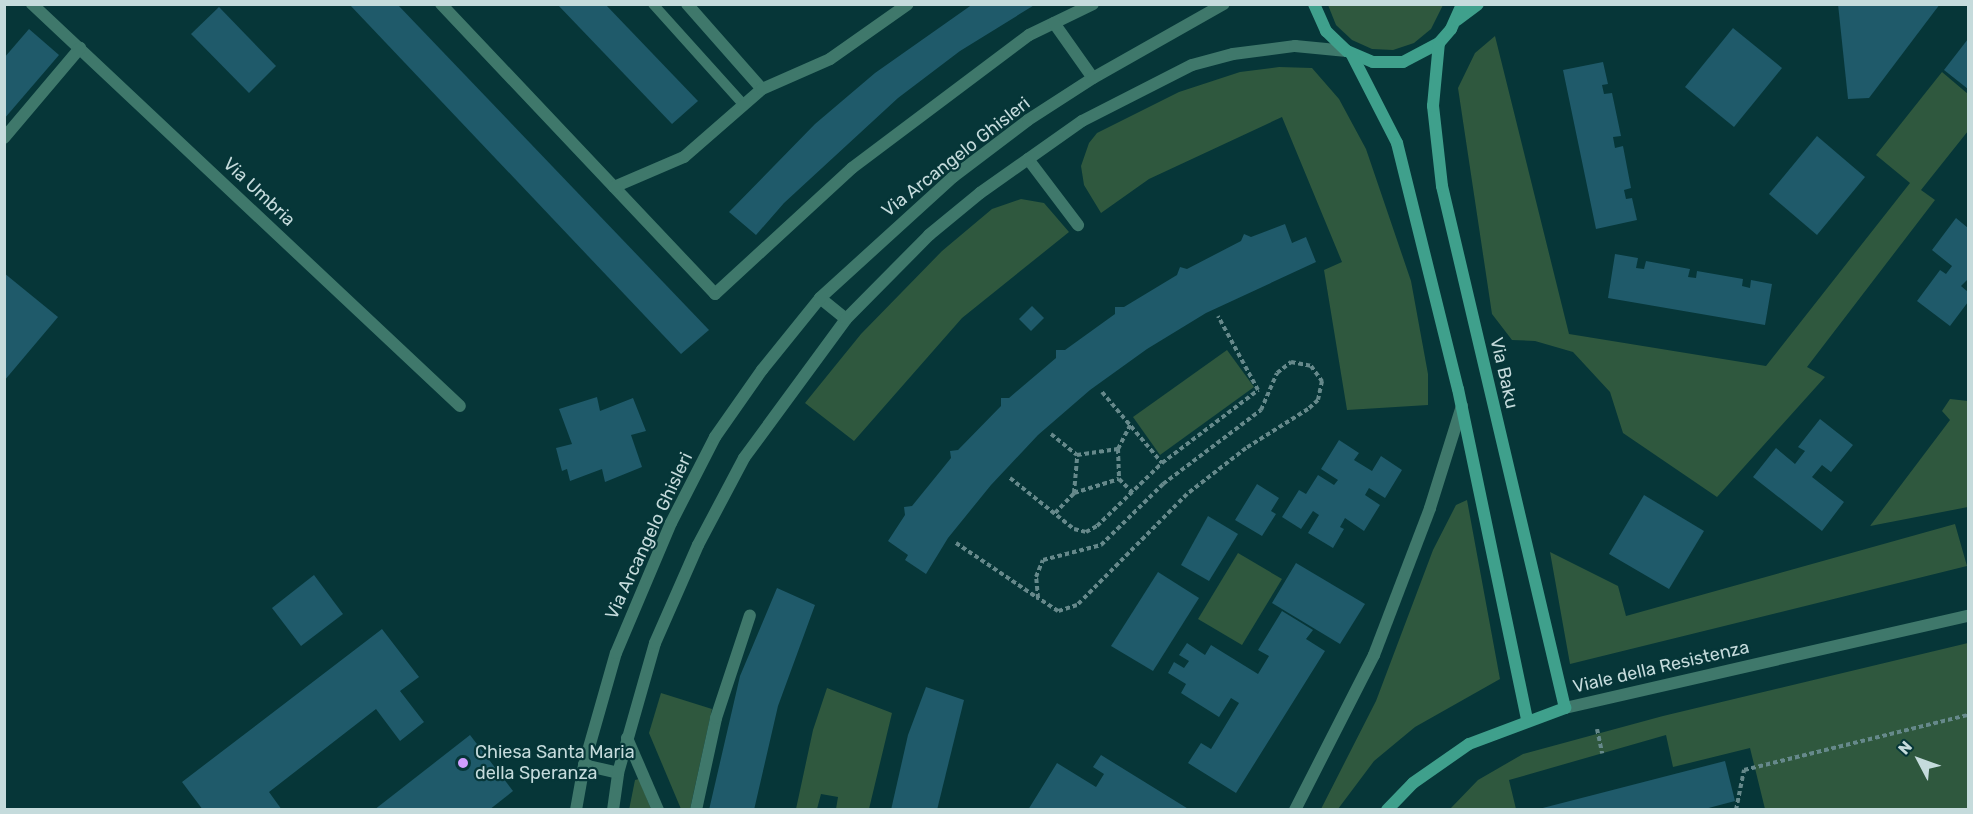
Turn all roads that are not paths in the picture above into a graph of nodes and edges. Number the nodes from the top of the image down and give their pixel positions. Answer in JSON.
{"nodes":[{"id":1,"x":32,"y":4,"type":"edge"},
{"id":2,"x":441,"y":4,"type":"edge"},
{"id":3,"x":653,"y":4,"type":"edge"},
{"id":4,"x":687,"y":4,"type":"edge"},
{"id":5,"x":908,"y":4,"type":"edge"},
{"id":6,"x":1093,"y":4,"type":"edge"},
{"id":7,"x":1224,"y":4,"type":"edge"},
{"id":8,"x":1314,"y":4,"type":"edge"},
{"id":9,"x":1462,"y":4,"type":"edge"},
{"id":10,"x":1478,"y":4,"type":"edge"},
{"id":11,"x":1456,"y":20,"type":"junction"},
{"id":12,"x":1054,"y":23,"type":"junction"},
{"id":13,"x":1439,"y":43,"type":"junction"},
{"id":14,"x":80,"y":48,"type":"junction"},
{"id":15,"x":1350,"y":53,"type":"junction"},
{"id":16,"x":1093,"y":78,"type":"junction"},
{"id":17,"x":762,"y":89,"type":"junction"},
{"id":18,"x":744,"y":105,"type":"junction"},
{"id":19,"x":4,"y":138,"type":"edge"},
{"id":20,"x":1028,"y":159,"type":"junction"},
{"id":21,"x":614,"y":187,"type":"junction"},
{"id":22,"x":1078,"y":225,"type":"dead end"},
{"id":23,"x":820,"y":298,"type":"junction"},
{"id":24,"x":846,"y":319,"type":"junction"},
{"id":25,"x":460,"y":406,"type":"dead end"},
{"id":26,"x":1462,"y":406,"type":"junction"},
{"id":27,"x":750,"y":615,"type":"dead end"},
{"id":28,"x":1968,"y":616,"type":"edge"},
{"id":29,"x":1565,"y":708,"type":"junction"},
{"id":30,"x":1527,"y":719,"type":"junction"},
{"id":31,"x":627,"y":738,"type":"junction"},
{"id":32,"x":584,"y":765,"type":"junction"},
{"id":33,"x":618,"y":773,"type":"junction"},
{"id":34,"x":576,"y":810,"type":"edge"},
{"id":35,"x":613,"y":810,"type":"edge"},
{"id":36,"x":658,"y":810,"type":"edge"},
{"id":37,"x":696,"y":810,"type":"edge"},
{"id":38,"x":1295,"y":810,"type":"edge"},
{"id":39,"x":1387,"y":810,"type":"edge"}],
"edges":[{"from":1,"to":14,"type":"street","name":"Via Umbria"},
{"from":2,"to":21,"type":"street"},
{"from":3,"to":18,"type":"lane"},
{"from":4,"to":17,"type":"street"},
{"from":5,"to":17,"type":"street"},
{"from":6,"to":12,"type":"street"},
{"from":7,"to":16,"type":"street","name":"Via Arcangelo Ghisleri"},
{"from":8,"to":15,"type":"main road"},
{"from":9,"to":11,"type":"main road"},
{"from":10,"to":11,"type":"main road"},
{"from":11,"to":13,"type":"main road"},
{"from":12,"to":16,"type":"street"},
{"from":12,"to":21,"type":"street"},
{"from":13,"to":15,"type":"main road"},
{"from":13,"to":29,"type":"main road","name":"Via Baku"},
{"from":14,"to":19,"type":"street"},
{"from":14,"to":25,"type":"street","name":"Via Umbria"},
{"from":15,"to":20,"type":"street"},
{"from":15,"to":26,"type":"main road"},
{"from":16,"to":23,"type":"street","name":"Via Arcangelo Ghisleri"},
{"from":17,"to":18,"type":"street"},
{"from":18,"to":21,"type":"street"},
{"from":20,"to":22,"type":"street"},
{"from":20,"to":24,"type":"street"},
{"from":23,"to":24,"type":"street"},
{"from":23,"to":32,"type":"street","name":"Via Arcangelo Ghisleri"},
{"from":24,"to":31,"type":"street"},
{"from":26,"to":30,"type":"main road"},
{"from":26,"to":38,"type":"street"},
{"from":27,"to":37,"type":"street"},
{"from":28,"to":29,"type":"street","name":"Viale della Resistenza"},
{"from":29,"to":30,"type":"main road","name":"Viale della Resistenza"},
{"from":30,"to":39,"type":"main road","name":"Viale della Resistenza"},
{"from":31,"to":33,"type":"street"},
{"from":31,"to":36,"type":"street"},
{"from":32,"to":33,"type":"street"},
{"from":32,"to":34,"type":"street","name":"Via Arcangelo Ghisleri"},
{"from":33,"to":35,"type":"street"}]}
